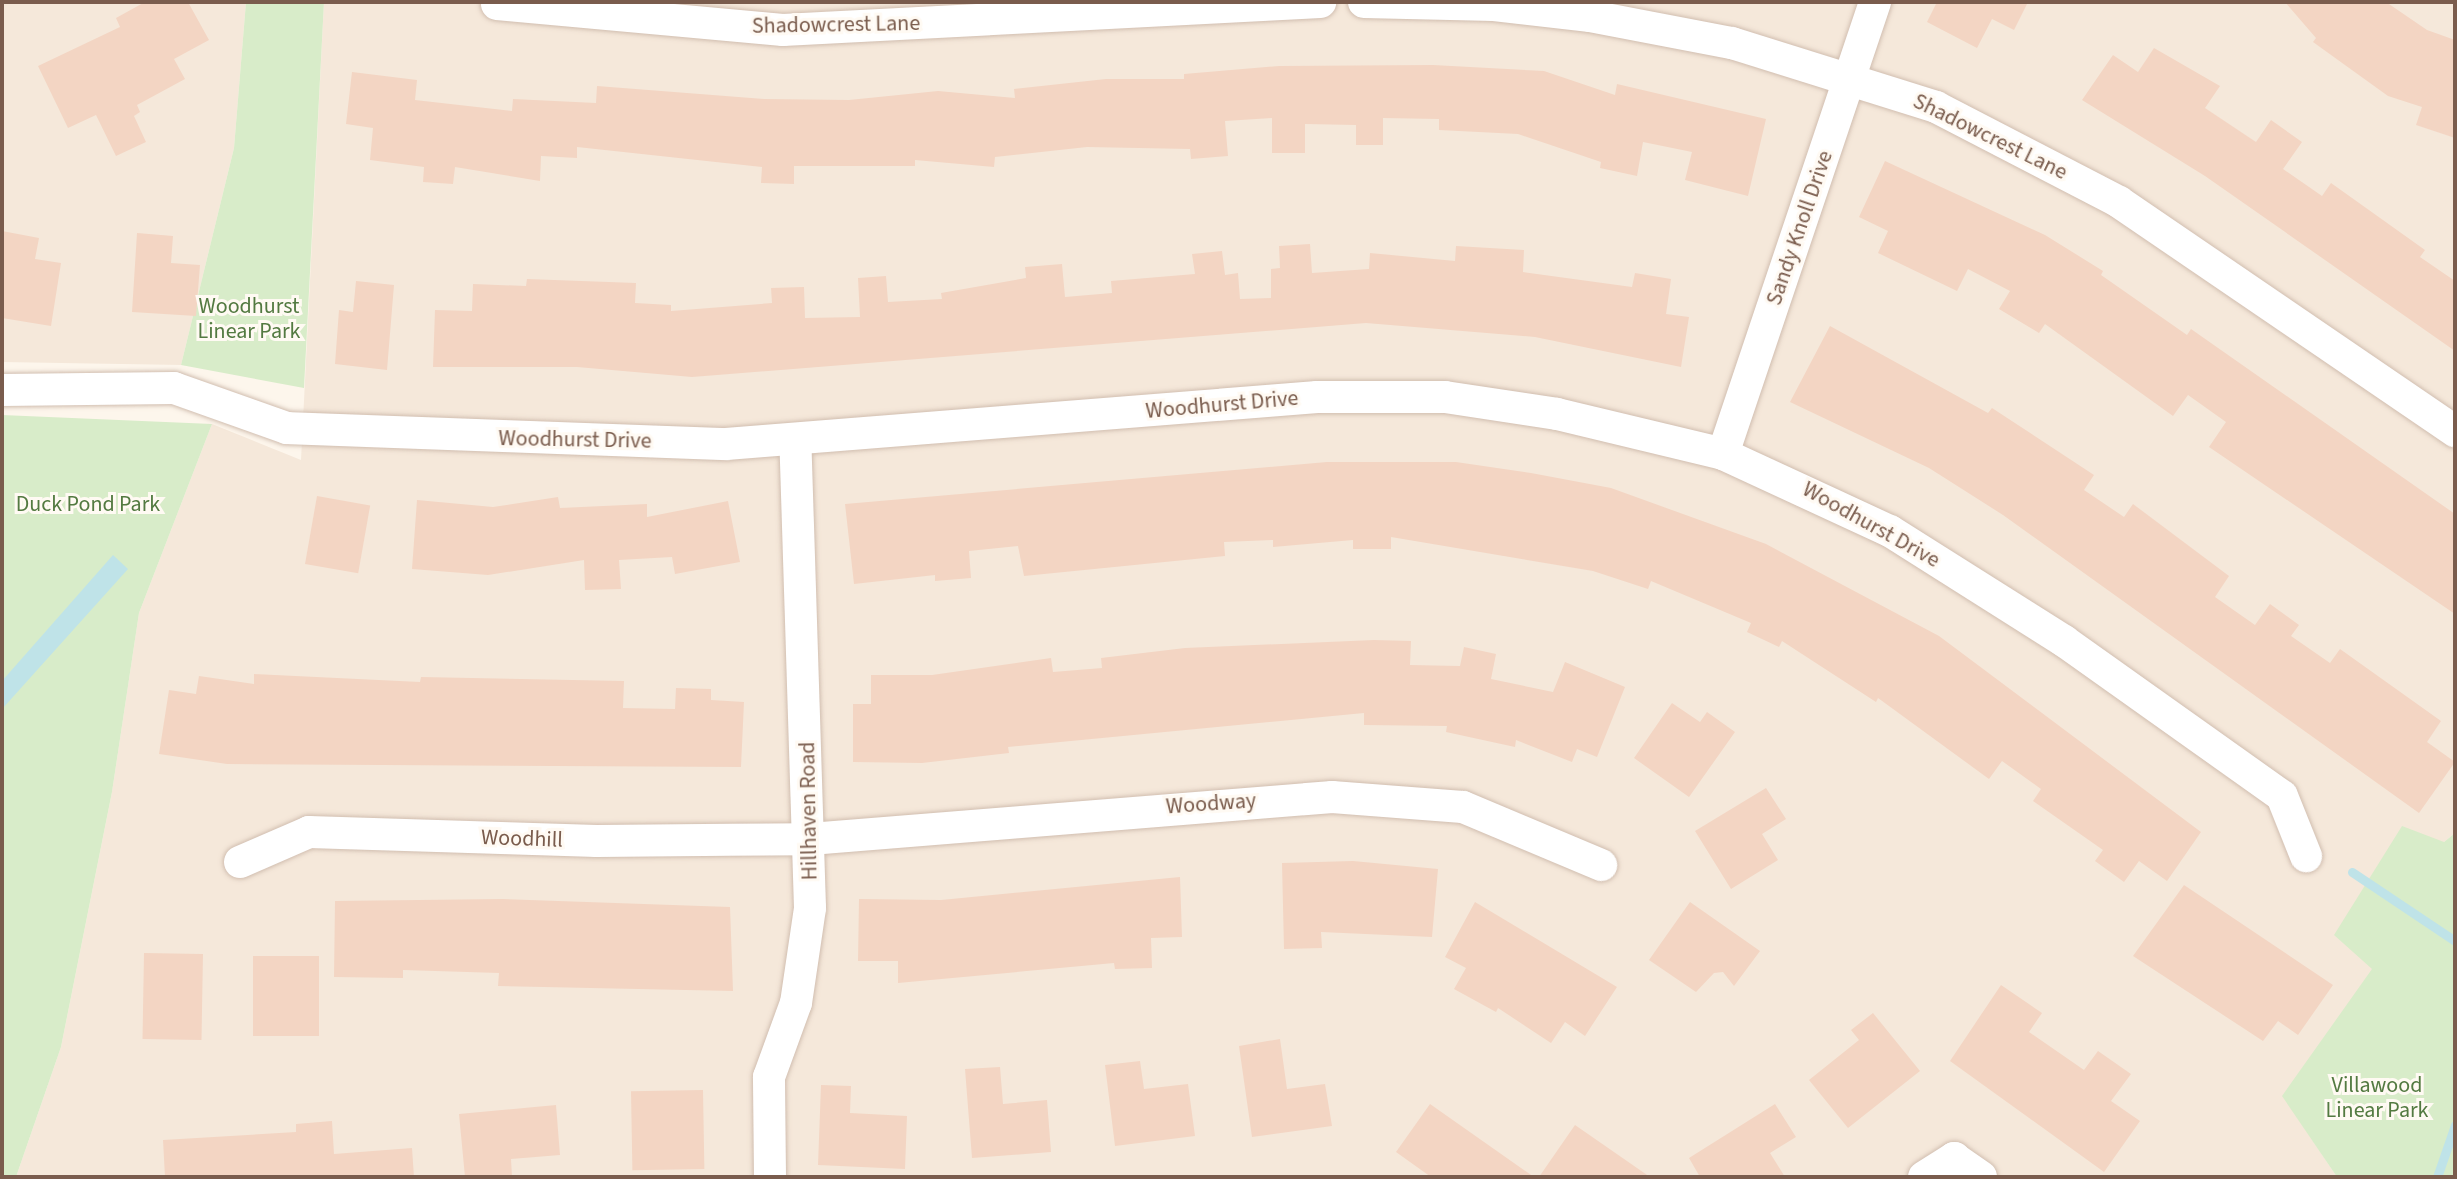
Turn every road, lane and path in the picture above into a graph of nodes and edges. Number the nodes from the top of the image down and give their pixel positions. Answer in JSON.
{"nodes":[{"id":1,"x":1320,"y":2,"type":"edge"},
{"id":2,"x":1364,"y":2,"type":"edge"},
{"id":3,"x":1875,"y":2,"type":"edge"},
{"id":4,"x":497,"y":4,"type":"dead end"},
{"id":5,"x":1060,"y":9,"type":"edge"},
{"id":6,"x":1852,"y":76,"type":"junction"},
{"id":7,"x":2,"y":390,"type":"edge"},
{"id":8,"x":2455,"y":431,"type":"edge"},
{"id":9,"x":795,"y":439,"type":"junction"},
{"id":10,"x":1723,"y":454,"type":"junction"},
{"id":11,"x":810,"y":839,"type":"junction"},
{"id":12,"x":2306,"y":856,"type":"dead end"},
{"id":13,"x":240,"y":862,"type":"dead end"},
{"id":14,"x":1601,"y":865,"type":"dead end"},
{"id":15,"x":770,"y":1177,"type":"edge"},
{"id":16,"x":1924,"y":1177,"type":"edge"},
{"id":17,"x":1981,"y":1177,"type":"edge"}],
"edges":[{"from":1,"to":5,"type":"street","name":"Shadowcrest Lane"},
{"from":2,"to":6,"type":"street","name":"Shadowcrest Lane"},
{"from":3,"to":6,"type":"street","name":"Sandy Knoll Drive"},
{"from":4,"to":5,"type":"street","name":"Shadowcrest Lane"},
{"from":6,"to":8,"type":"street","name":"Shadowcrest Lane"},
{"from":6,"to":10,"type":"street","name":"Sandy Knoll Drive"},
{"from":7,"to":9,"type":"street","name":"Woodhurst Drive"},
{"from":9,"to":10,"type":"street","name":"Woodhurst Drive"},
{"from":9,"to":11,"type":"street","name":"Hillhaven Road"},
{"from":10,"to":12,"type":"street","name":"Woodhurst Drive"},
{"from":11,"to":13,"type":"street","name":"Woodhill"},
{"from":11,"to":14,"type":"street","name":"Woodway"},
{"from":11,"to":15,"type":"street","name":"Hillhaven Road"},
{"from":16,"to":17,"type":"street"}]}
